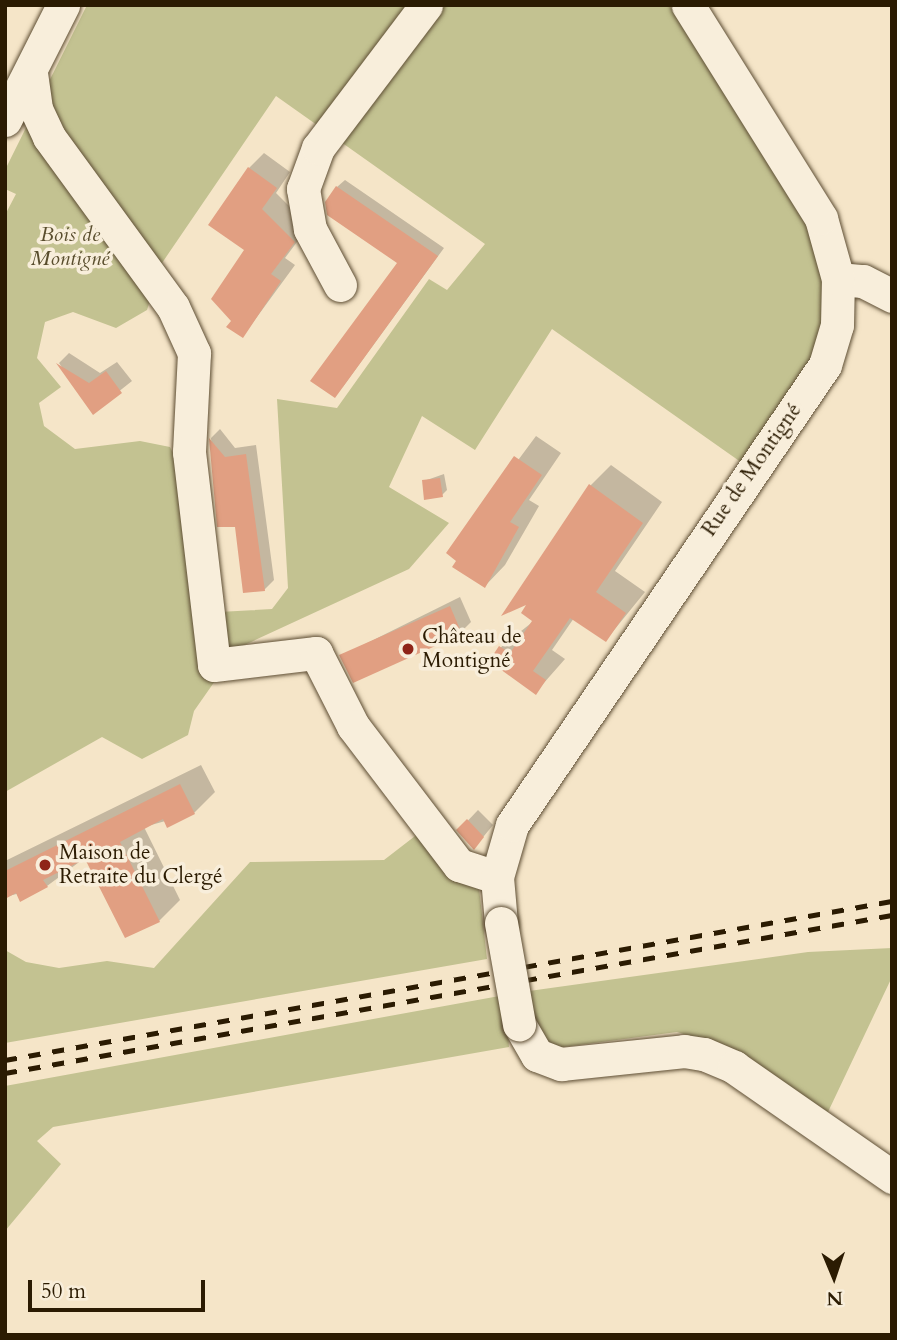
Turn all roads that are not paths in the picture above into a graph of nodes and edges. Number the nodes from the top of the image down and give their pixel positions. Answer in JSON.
{"nodes":[{"id":1,"x":63,"y":5,"type":"edge"},
{"id":2,"x":426,"y":5,"type":"edge"},
{"id":3,"x":688,"y":5,"type":"edge"},
{"id":4,"x":32,"y":73,"type":"junction"},
{"id":5,"x":5,"y":120,"type":"edge"},
{"id":6,"x":838,"y":279,"type":"junction"},
{"id":7,"x":340,"y":285,"type":"dead end"},
{"id":8,"x":892,"y":296,"type":"edge"},
{"id":9,"x":497,"y":877,"type":"junction"},
{"id":10,"x":892,"y":1177,"type":"edge"}],
"edges":[{"from":1,"to":4,"type":"street"},
{"from":2,"to":7,"type":"street"},
{"from":3,"to":6,"type":"street","name":"Rue de Montigné"},
{"from":4,"to":5,"type":"street"},
{"from":4,"to":9,"type":"street"},
{"from":6,"to":8,"type":"street"},
{"from":6,"to":9,"type":"street","name":"Rue de Montigné"},
{"from":9,"to":10,"type":"street","name":"Rue de Montigné","bridge":true}]}
